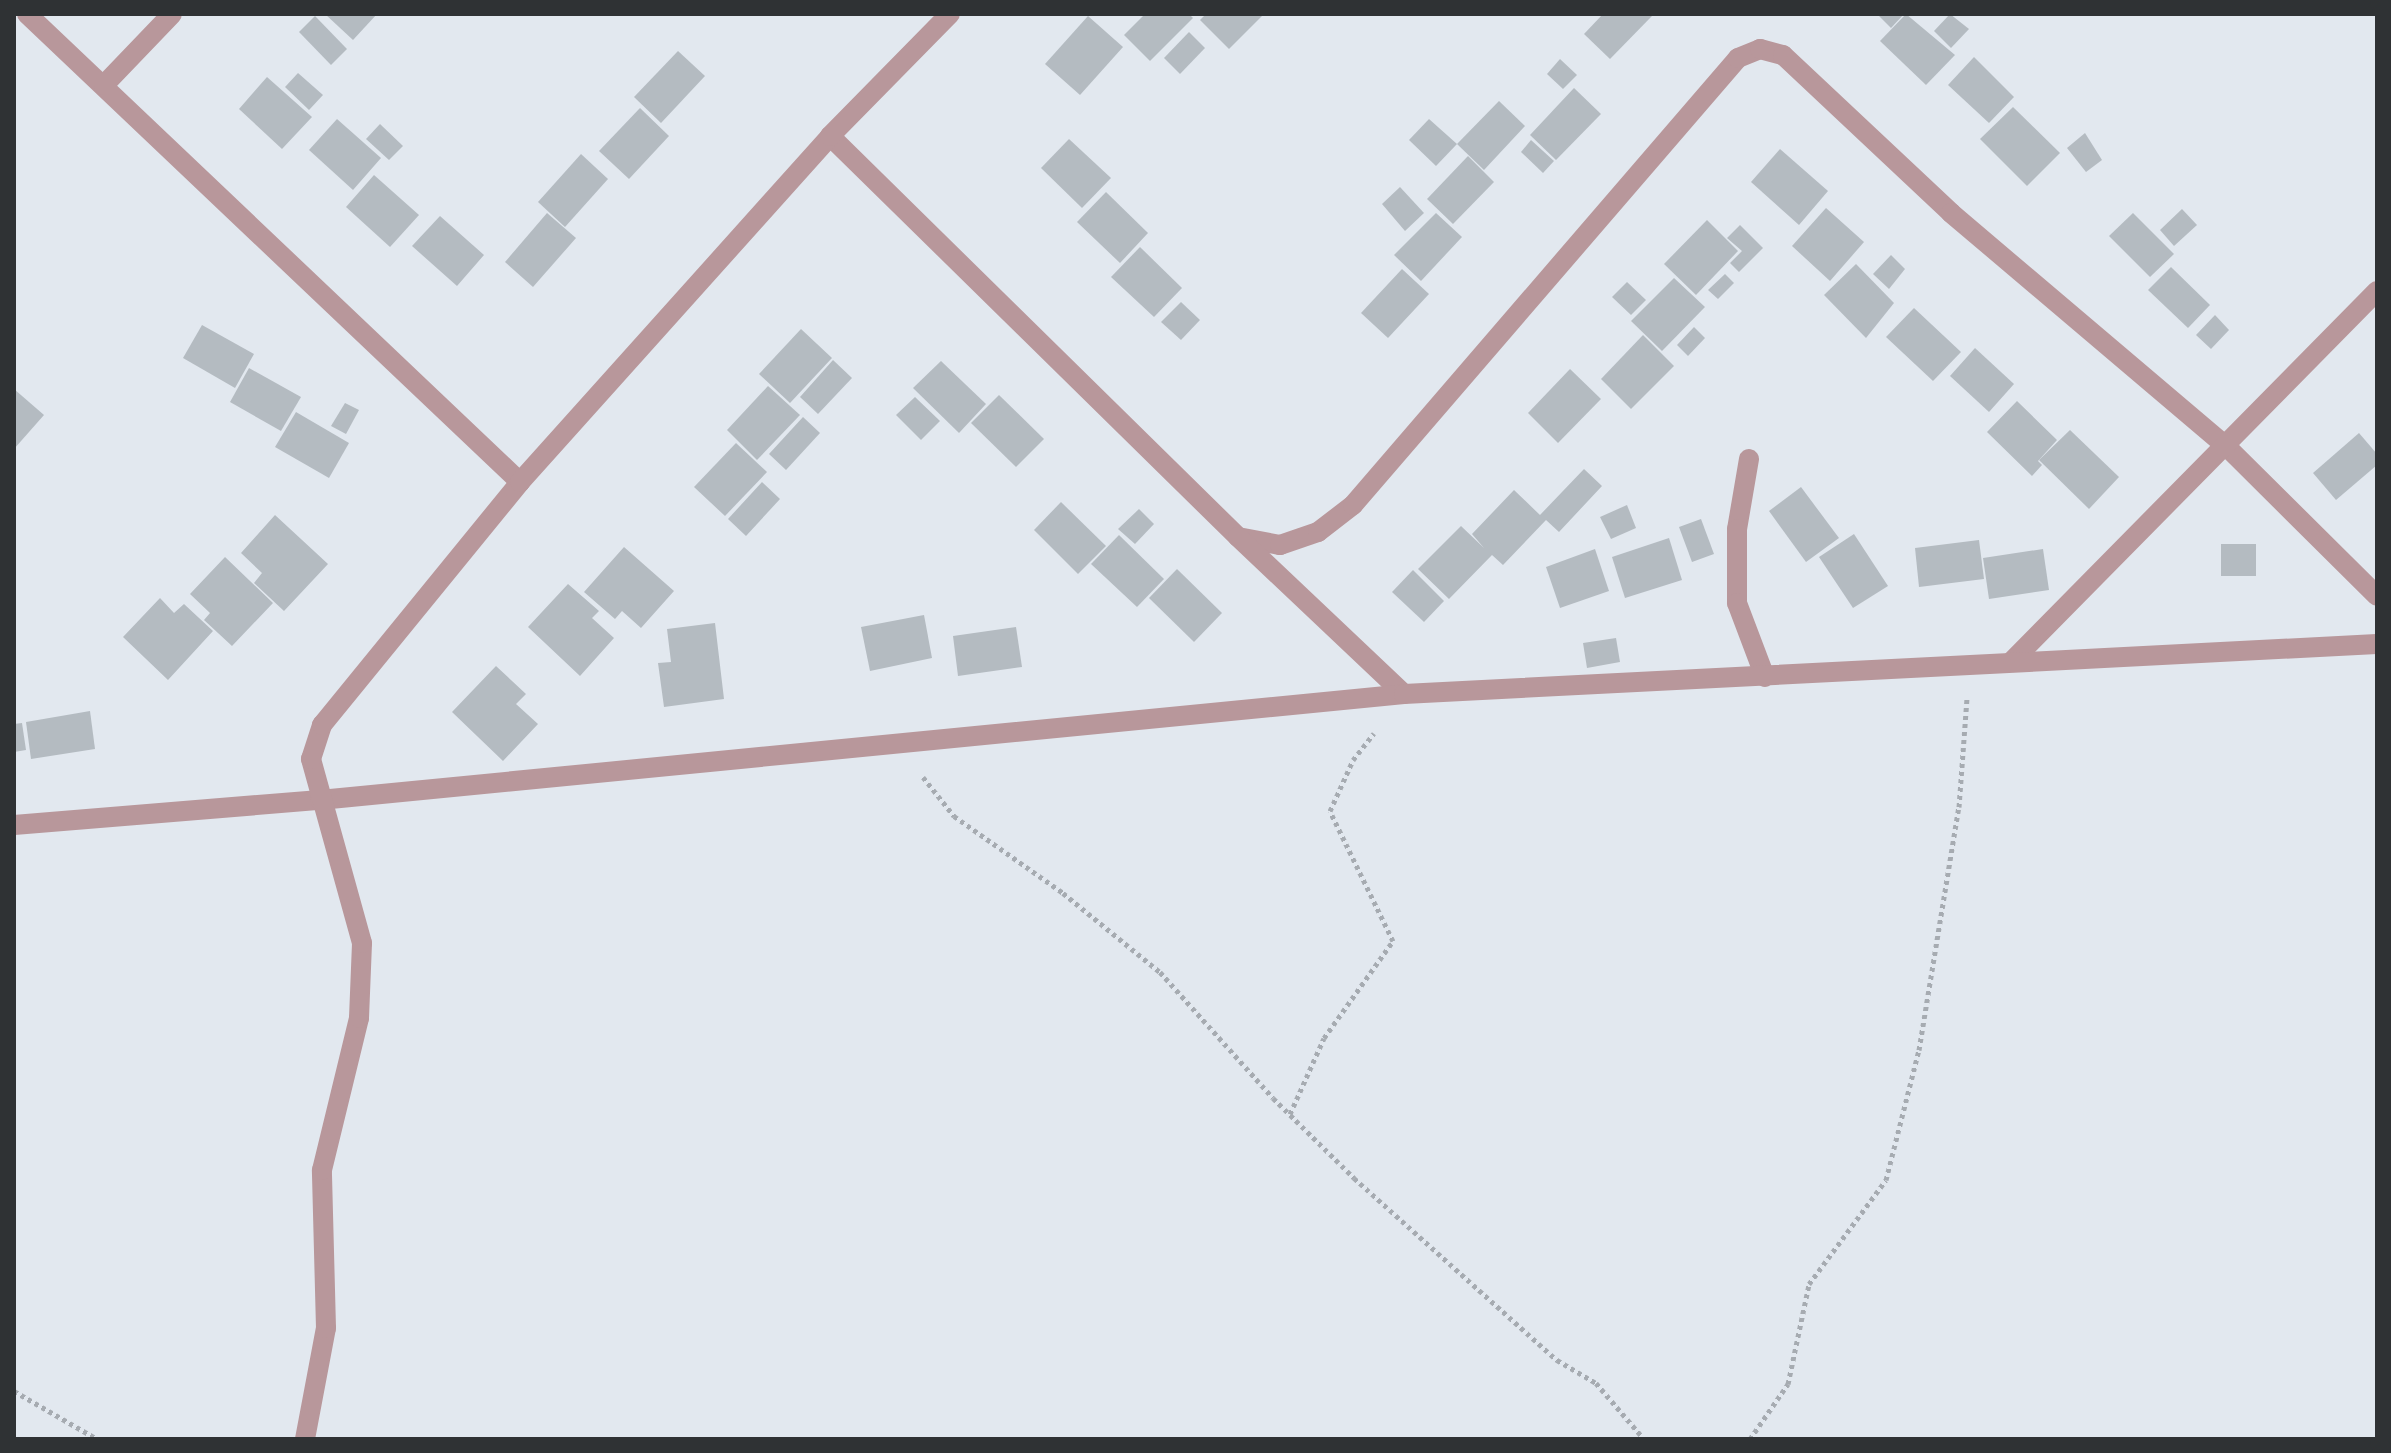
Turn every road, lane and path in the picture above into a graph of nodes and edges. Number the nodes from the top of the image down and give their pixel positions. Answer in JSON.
{"nodes":[{"id":1,"x":27,"y":14,"type":"edge"},
{"id":2,"x":172,"y":14,"type":"edge"},
{"id":3,"x":950,"y":14,"type":"edge"},
{"id":4,"x":104,"y":85,"type":"junction"},
{"id":5,"x":830,"y":136,"type":"junction"},
{"id":6,"x":2377,"y":291,"type":"edge"},
{"id":7,"x":2227,"y":447,"type":"junction"},
{"id":8,"x":1749,"y":459,"type":"dead end"},
{"id":9,"x":520,"y":482,"type":"junction"},
{"id":10,"x":1238,"y":537,"type":"junction"},
{"id":11,"x":2377,"y":596,"type":"edge"},
{"id":12,"x":2377,"y":644,"type":"edge"},
{"id":13,"x":2011,"y":662,"type":"junction"},
{"id":14,"x":1970,"y":666,"type":"junction"},
{"id":15,"x":1765,"y":677,"type":"junction"},
{"id":16,"x":1404,"y":694,"type":"junction"},
{"id":17,"x":897,"y":745,"type":"junction"},
{"id":18,"x":320,"y":800,"type":"junction"},
{"id":19,"x":14,"y":825,"type":"edge"},
{"id":20,"x":1290,"y":1114,"type":"junction"},
{"id":21,"x":14,"y":1391,"type":"edge"},
{"id":22,"x":97,"y":1439,"type":"edge"},
{"id":23,"x":305,"y":1439,"type":"edge"},
{"id":24,"x":1644,"y":1439,"type":"edge"},
{"id":25,"x":1750,"y":1439,"type":"edge"}],
"edges":[{"from":1,"to":4,"type":"street"},
{"from":2,"to":4,"type":"street"},
{"from":3,"to":5,"type":"street"},
{"from":4,"to":9,"type":"street"},
{"from":5,"to":9,"type":"street"},
{"from":5,"to":10,"type":"street"},
{"from":6,"to":7,"type":"street"},
{"from":7,"to":10,"type":"street"},
{"from":7,"to":11,"type":"street"},
{"from":7,"to":13,"type":"street"},
{"from":8,"to":15,"type":"street"},
{"from":9,"to":18,"type":"street"},
{"from":10,"to":16,"type":"street"},
{"from":12,"to":13,"type":"street"},
{"from":13,"to":14,"type":"street"},
{"from":14,"to":15,"type":"street"},
{"from":14,"to":25,"type":"path"},
{"from":15,"to":16,"type":"street"},
{"from":16,"to":17,"type":"street"},
{"from":16,"to":20,"type":"path"},
{"from":17,"to":18,"type":"street"},
{"from":17,"to":20,"type":"path"},
{"from":18,"to":19,"type":"street"},
{"from":18,"to":23,"type":"street"},
{"from":20,"to":24,"type":"path"},
{"from":21,"to":22,"type":"path"}]}
